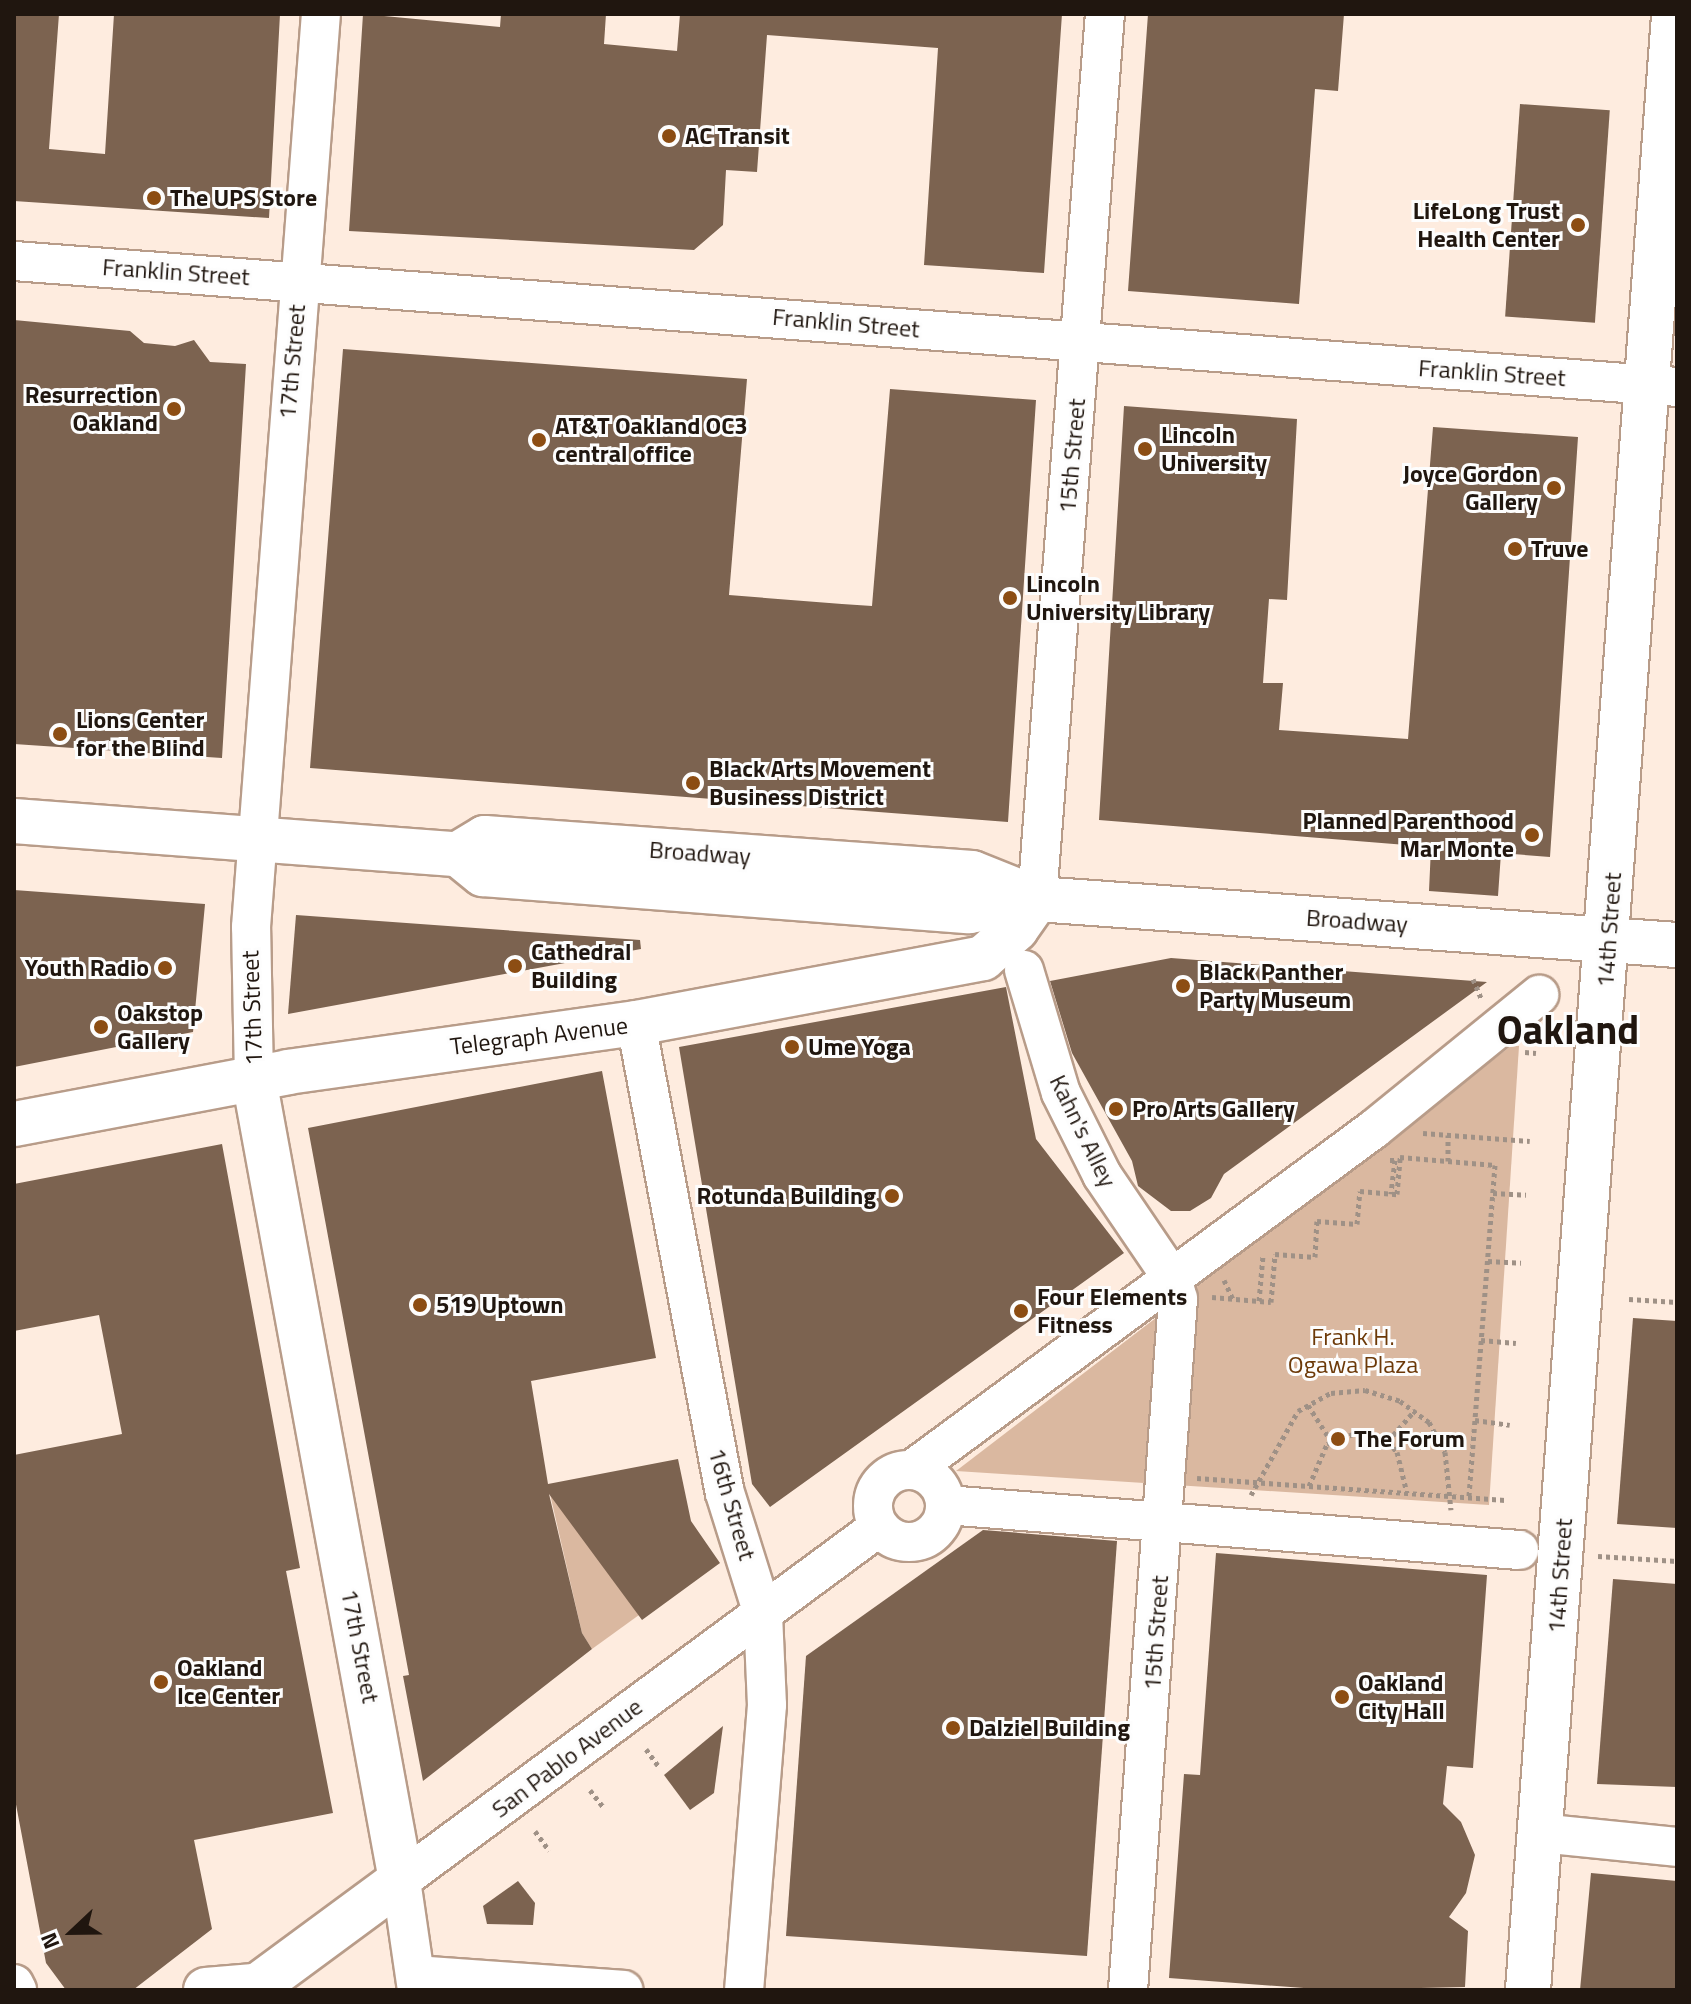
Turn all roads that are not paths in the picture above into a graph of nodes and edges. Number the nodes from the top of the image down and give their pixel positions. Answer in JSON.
{"nodes":[{"id":1,"x":321,"y":14,"type":"edge"},
{"id":2,"x":1105,"y":14,"type":"edge"},
{"id":3,"x":1674,"y":14,"type":"edge"},
{"id":4,"x":14,"y":261,"type":"edge"},
{"id":5,"x":299,"y":280,"type":"junction"},
{"id":6,"x":1081,"y":341,"type":"junction"},
{"id":7,"x":1663,"y":386,"type":"edge"},
{"id":8,"x":14,"y":821,"type":"edge"},
{"id":9,"x":257,"y":839,"type":"junction"},
{"id":10,"x":1037,"y":899,"type":"junction"},
{"id":11,"x":1608,"y":940,"type":"junction"},
{"id":12,"x":1677,"y":945,"type":"edge"},
{"id":13,"x":1024,"y":970,"type":"dead end"},
{"id":14,"x":1525,"y":1014,"type":"dead end"},
{"id":15,"x":636,"y":1023,"type":"junction"},
{"id":16,"x":254,"y":1079,"type":"junction"},
{"id":17,"x":14,"y":1124,"type":"edge"},
{"id":18,"x":1172,"y":1278,"type":"junction"},
{"id":19,"x":913,"y":1469,"type":"junction"},
{"id":20,"x":946,"y":1505,"type":"junction"},
{"id":21,"x":1164,"y":1521,"type":"junction"},
{"id":22,"x":879,"y":1527,"type":"junction"},
{"id":23,"x":1519,"y":1550,"type":"dead end"},
{"id":24,"x":763,"y":1614,"type":"junction"},
{"id":25,"x":1540,"y":1833,"type":"junction"},
{"id":26,"x":1677,"y":1847,"type":"edge"},
{"id":27,"x":401,"y":1880,"type":"junction"},
{"id":28,"x":417,"y":1982,"type":"edge"},
{"id":29,"x":14,"y":1984,"type":"edge"},
{"id":30,"x":253,"y":1988,"type":"edge"},
{"id":31,"x":17,"y":1990,"type":"edge"},
{"id":32,"x":206,"y":1990,"type":"edge"},
{"id":33,"x":623,"y":1990,"type":"edge"},
{"id":34,"x":744,"y":1990,"type":"edge"},
{"id":35,"x":1128,"y":1990,"type":"edge"},
{"id":36,"x":1528,"y":1990,"type":"edge"}],
"edges":[{"from":1,"to":5,"type":"street","name":"17th Street"},
{"from":2,"to":6,"type":"street","name":"15th Street"},
{"from":3,"to":7,"type":"main road","name":"14th Street"},
{"from":4,"to":5,"type":"street","name":"Franklin Street"},
{"from":5,"to":6,"type":"street","name":"Franklin Street"},
{"from":5,"to":9,"type":"street","name":"17th Street"},
{"from":6,"to":7,"type":"street","name":"Franklin Street"},
{"from":6,"to":10,"type":"street","name":"15th Street"},
{"from":7,"to":11,"type":"main road","name":"14th Street"},
{"from":8,"to":9,"type":"main road","name":"Broadway"},
{"from":9,"to":10,"type":"main road","name":"Broadway"},
{"from":9,"to":16,"type":"street","name":"17th Street"},
{"from":10,"to":11,"type":"main road","name":"Broadway"},
{"from":10,"to":15,"type":"main road","name":"Telegraph Avenue"},
{"from":11,"to":12,"type":"main road","name":"Broadway"},
{"from":11,"to":25,"type":"main road","name":"14th Street"},
{"from":13,"to":18,"type":"street","name":"Kahn's Alley"},
{"from":14,"to":18,"type":"street"},
{"from":15,"to":16,"type":"main road","name":"Telegraph Avenue"},
{"from":15,"to":24,"type":"street","name":"16th Street"},
{"from":16,"to":17,"type":"main road","name":"Telegraph Avenue"},
{"from":16,"to":27,"type":"main road","name":"17th Street"},
{"from":18,"to":19,"type":"street"},
{"from":18,"to":21,"type":"street","name":"15th Street"},
{"from":19,"to":20,"type":"street"},
{"from":19,"to":22,"type":"street"},
{"from":20,"to":21,"type":"street"},
{"from":20,"to":22,"type":"street"},
{"from":21,"to":23,"type":"street"},
{"from":21,"to":35,"type":"street","name":"15th Street"},
{"from":22,"to":24,"type":"street","name":"San Pablo Avenue"},
{"from":24,"to":27,"type":"street","name":"San Pablo Avenue"},
{"from":24,"to":34,"type":"street","name":"16th Street"},
{"from":25,"to":26,"type":"street"},
{"from":25,"to":36,"type":"main road","name":"14th Street"},
{"from":27,"to":28,"type":"street","name":"17th Street"},
{"from":27,"to":30,"type":"main road","name":"San Pablo Avenue"},
{"from":28,"to":33,"type":"street"},
{"from":29,"to":31,"type":"street"},
{"from":30,"to":32,"type":"main road","name":"San Pablo Avenue"}]}
